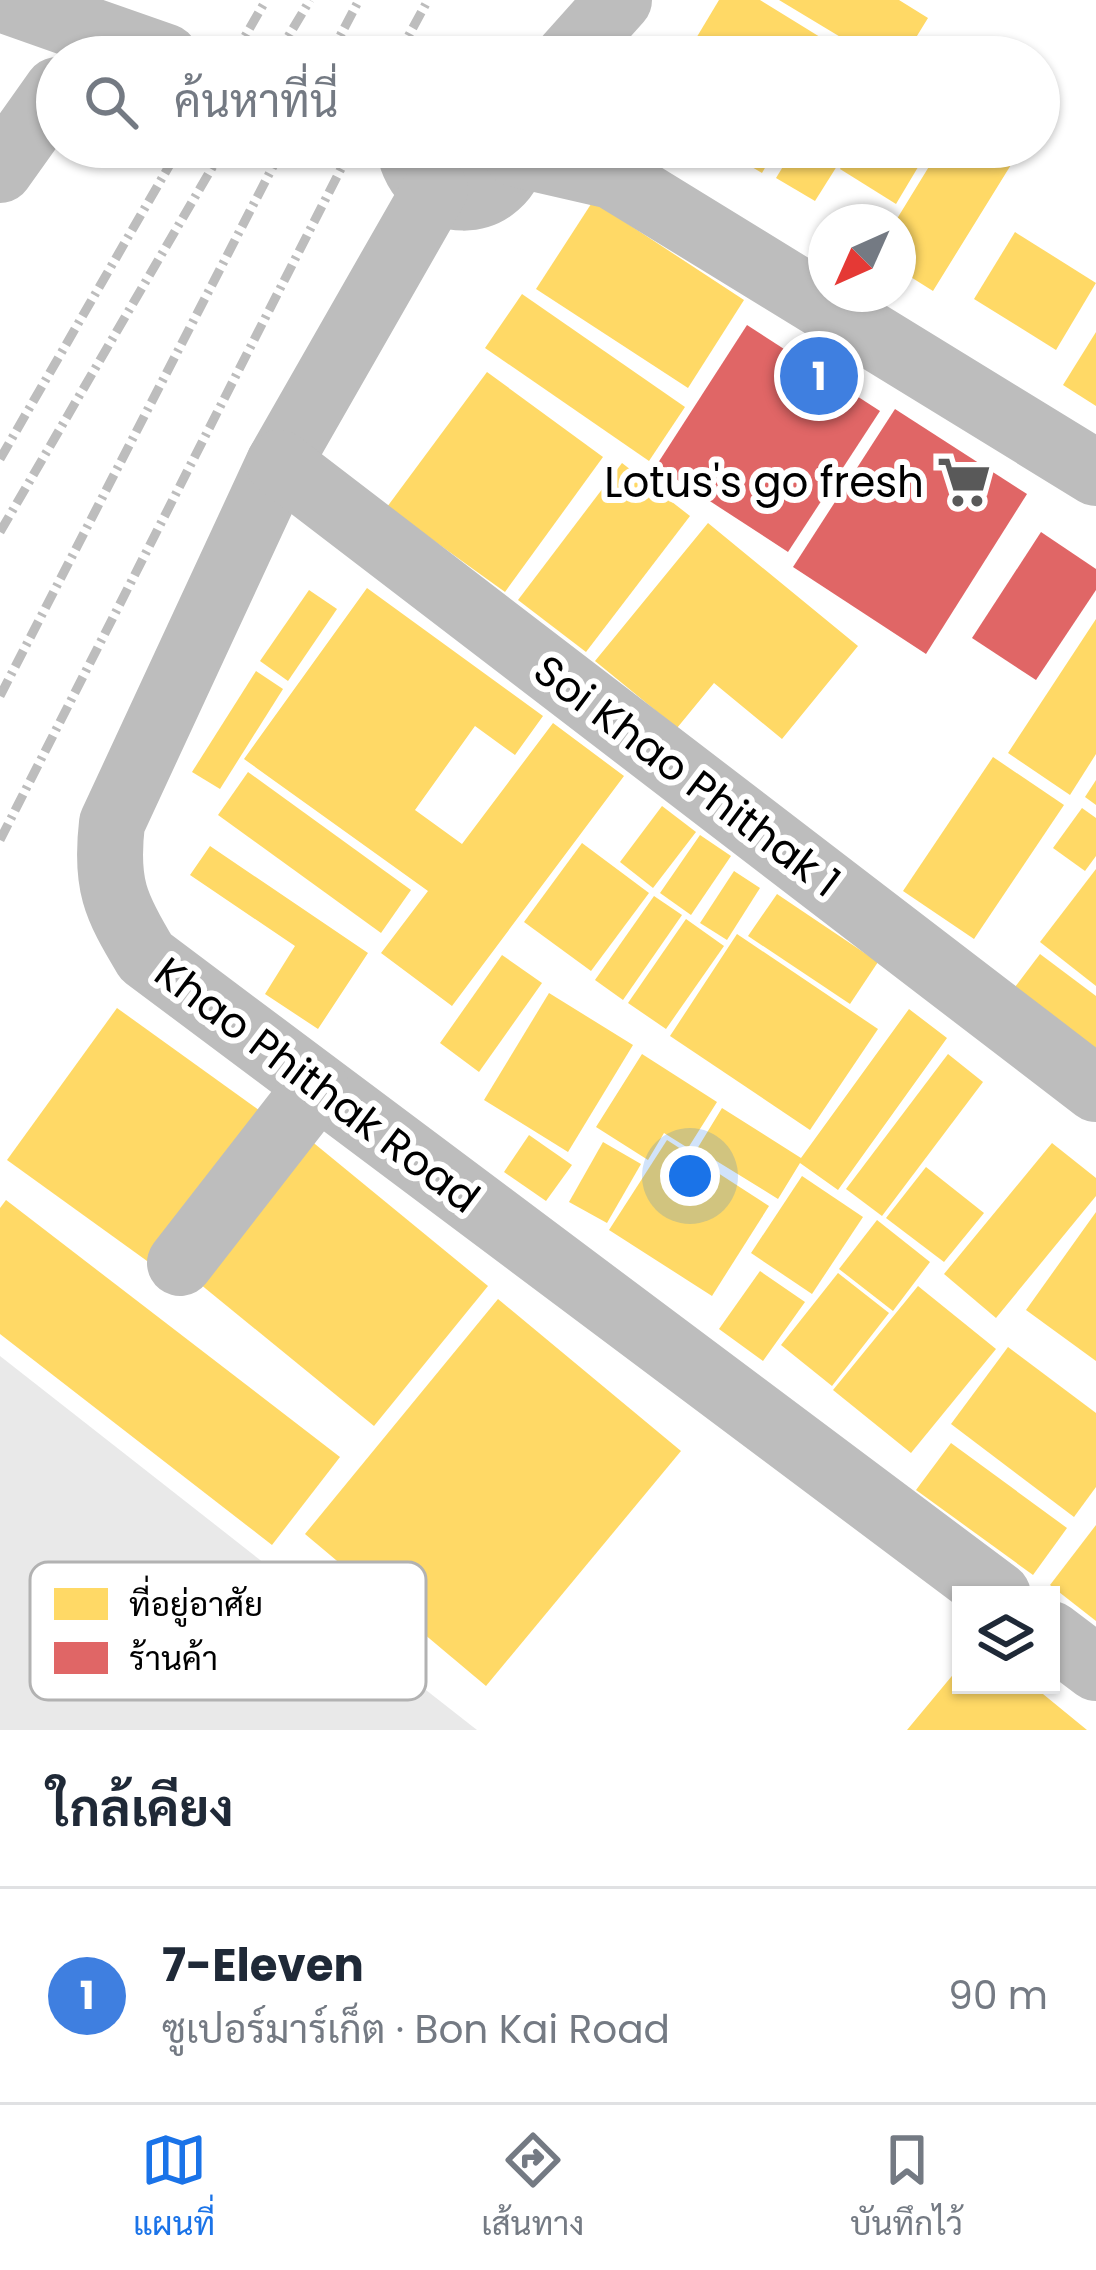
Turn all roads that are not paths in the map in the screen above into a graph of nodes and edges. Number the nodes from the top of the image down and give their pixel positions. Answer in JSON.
{"nodes":[{"id":1,"x":4,"y":0,"type":"edge"},
{"id":2,"x":619,"y":0,"type":"edge"},
{"id":3,"x":99,"y":31,"type":"edge"},
{"id":4,"x":587,"y":36,"type":"edge"},
{"id":5,"x":36,"y":119,"type":"edge"},
{"id":6,"x":422,"y":168,"type":"edge"},
{"id":7,"x":508,"y":168,"type":"edge"},
{"id":8,"x":581,"y":168,"type":"edge"},
{"id":9,"x":0,"y":170,"type":"edge"},
{"id":10,"x":279,"y":463,"type":"junction"},
{"id":11,"x":1096,"y":473,"type":"edge"},
{"id":12,"x":316,"y":1088,"type":"junction"},
{"id":13,"x":1096,"y":1089,"type":"edge"},
{"id":14,"x":180,"y":1263,"type":"dead end"},
{"id":15,"x":986,"y":1586,"type":"edge"},
{"id":16,"x":1060,"y":1641,"type":"edge"},
{"id":17,"x":1096,"y":1668,"type":"edge"}],
"edges":[{"from":1,"to":3,"type":"street"},
{"from":2,"to":4,"type":"street"},
{"from":5,"to":9,"type":"street"},
{"from":6,"to":7,"type":"street"},
{"from":6,"to":10,"type":"street","name":"Khao Phithak Road"},
{"from":8,"to":11,"type":"street"},
{"from":10,"to":12,"type":"street","name":"Khao Phithak Road"},
{"from":10,"to":13,"type":"street","name":"Soi Khao Phithak 1"},
{"from":12,"to":14,"type":"street"},
{"from":12,"to":15,"type":"street","name":"Khao Phithak Road"},
{"from":16,"to":17,"type":"street"}]}
